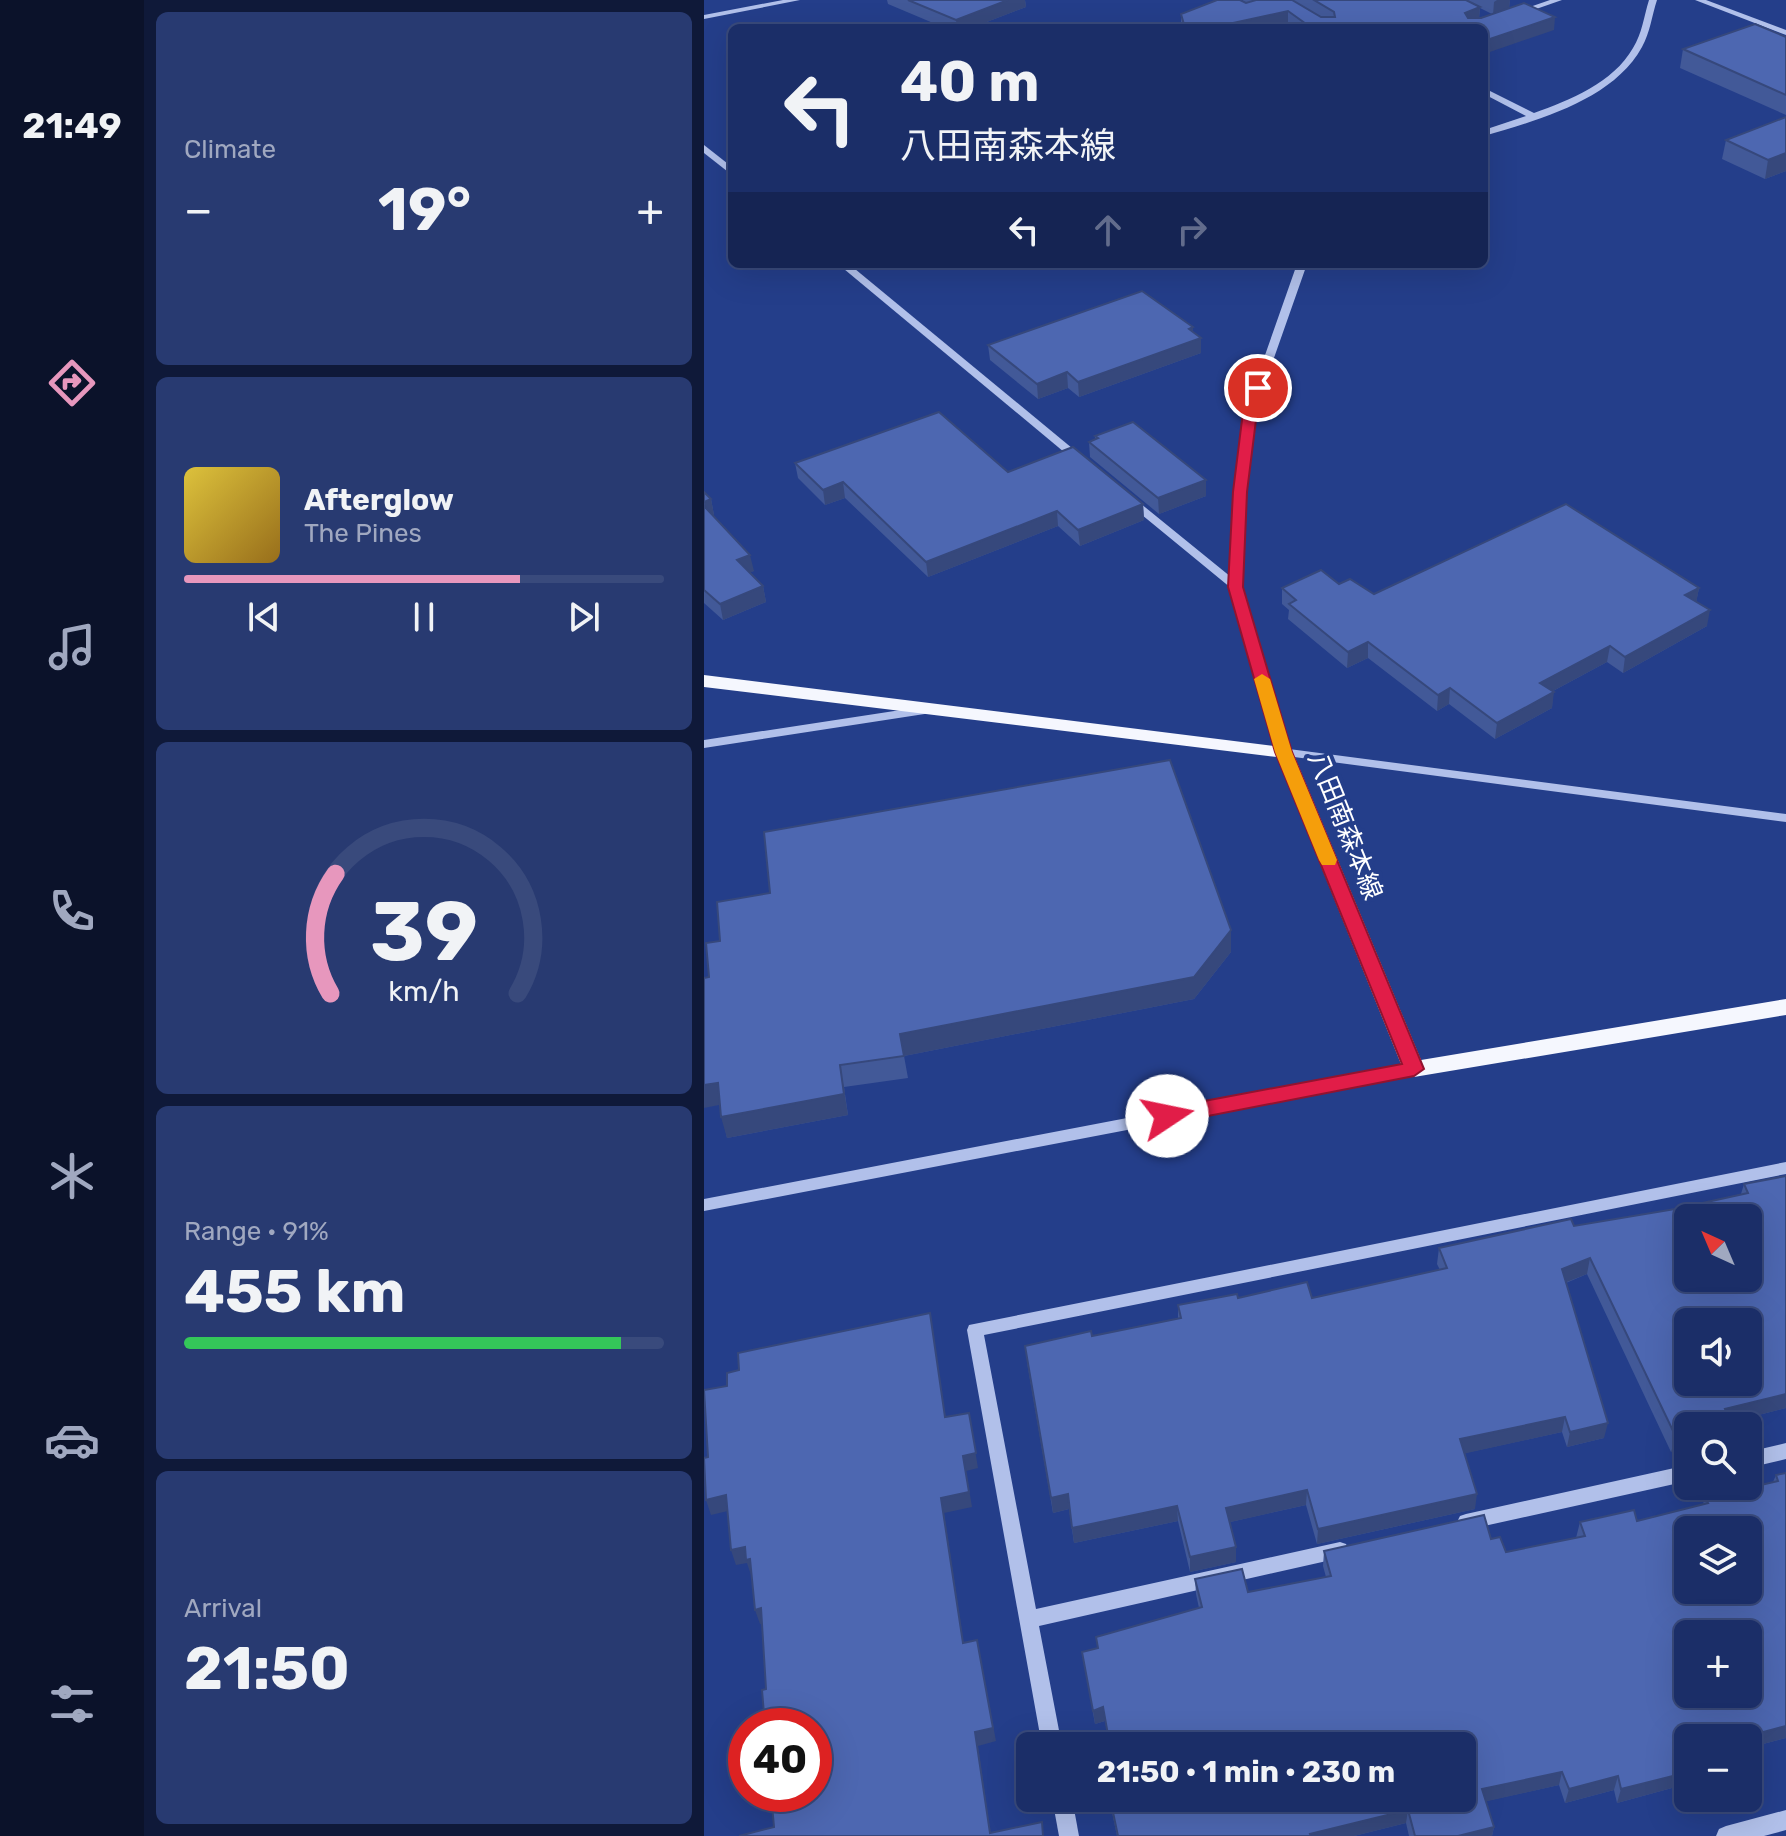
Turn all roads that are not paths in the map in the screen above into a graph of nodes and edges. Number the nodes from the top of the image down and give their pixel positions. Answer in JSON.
{"nodes":[{"id":1,"x":796,"y":0,"type":"edge"},
{"id":2,"x":1558,"y":0,"type":"edge"},
{"id":3,"x":1653,"y":0,"type":"edge"},
{"id":4,"x":1699,"y":0,"type":"edge"},
{"id":5,"x":704,"y":17,"type":"edge"},
{"id":6,"x":1505,"y":17,"type":"edge"},
{"id":7,"x":1786,"y":33,"type":"edge"},
{"id":8,"x":1488,"y":93,"type":"edge"},
{"id":9,"x":1533,"y":116,"type":"junction"},
{"id":10,"x":1488,"y":132,"type":"edge"},
{"id":11,"x":704,"y":148,"type":"edge"},
{"id":12,"x":728,"y":169,"type":"edge"},
{"id":13,"x":848,"y":268,"type":"edge"},
{"id":14,"x":1301,"y":268,"type":"edge"},
{"id":15,"x":1093,"y":470,"type":"edge"},
{"id":16,"x":1117,"y":489,"type":"edge"},
{"id":17,"x":1236,"y":587,"type":"junction"},
{"id":18,"x":704,"y":681,"type":"edge"},
{"id":19,"x":932,"y":709,"type":"junction"},
{"id":20,"x":704,"y":744,"type":"edge"},
{"id":21,"x":1284,"y":752,"type":"junction"},
{"id":22,"x":1786,"y":818,"type":"edge"},
{"id":23,"x":1786,"y":1007,"type":"edge"},
{"id":24,"x":1414,"y":1069,"type":"junction"},
{"id":25,"x":1786,"y":1168,"type":"edge"},
{"id":26,"x":704,"y":1205,"type":"edge"},
{"id":27,"x":1786,"y":1451,"type":"edge"},
{"id":28,"x":1762,"y":1457,"type":"edge"},
{"id":29,"x":1674,"y":1476,"type":"edge"},
{"id":30,"x":1443,"y":1528,"type":"edge"},
{"id":31,"x":1366,"y":1545,"type":"edge"},
{"id":32,"x":1028,"y":1620,"type":"junction"},
{"id":33,"x":1049,"y":1732,"type":"edge"},
{"id":34,"x":1065,"y":1812,"type":"edge"},
{"id":35,"x":1786,"y":1820,"type":"edge"},
{"id":36,"x":1069,"y":1836,"type":"edge"},
{"id":37,"x":1726,"y":1836,"type":"edge"}],
"edges":[{"from":1,"to":5,"type":"street"},
{"from":2,"to":6,"type":"street"},
{"from":3,"to":9,"type":"street"},
{"from":4,"to":7,"type":"street"},
{"from":8,"to":9,"type":"street"},
{"from":9,"to":10,"type":"street"},
{"from":11,"to":12,"type":"street"},
{"from":13,"to":15,"type":"street"},
{"from":14,"to":17,"type":"street"},
{"from":16,"to":17,"type":"street"},
{"from":17,"to":21,"type":"street"},
{"from":18,"to":19,"type":"main road","name":"八田南森本線"},
{"from":19,"to":20,"type":"street"},
{"from":19,"to":21,"type":"main road","name":"八田南森本線"},
{"from":21,"to":22,"type":"street"},
{"from":21,"to":24,"type":"main road","name":"八田南森本線"},
{"from":23,"to":24,"type":"main road"},
{"from":24,"to":26,"type":"street"},
{"from":25,"to":32,"type":"street"},
{"from":27,"to":28,"type":"street"},
{"from":29,"to":30,"type":"street"},
{"from":31,"to":32,"type":"street"},
{"from":32,"to":33,"type":"street"},
{"from":34,"to":36,"type":"street"},
{"from":35,"to":37,"type":"street"}]}
